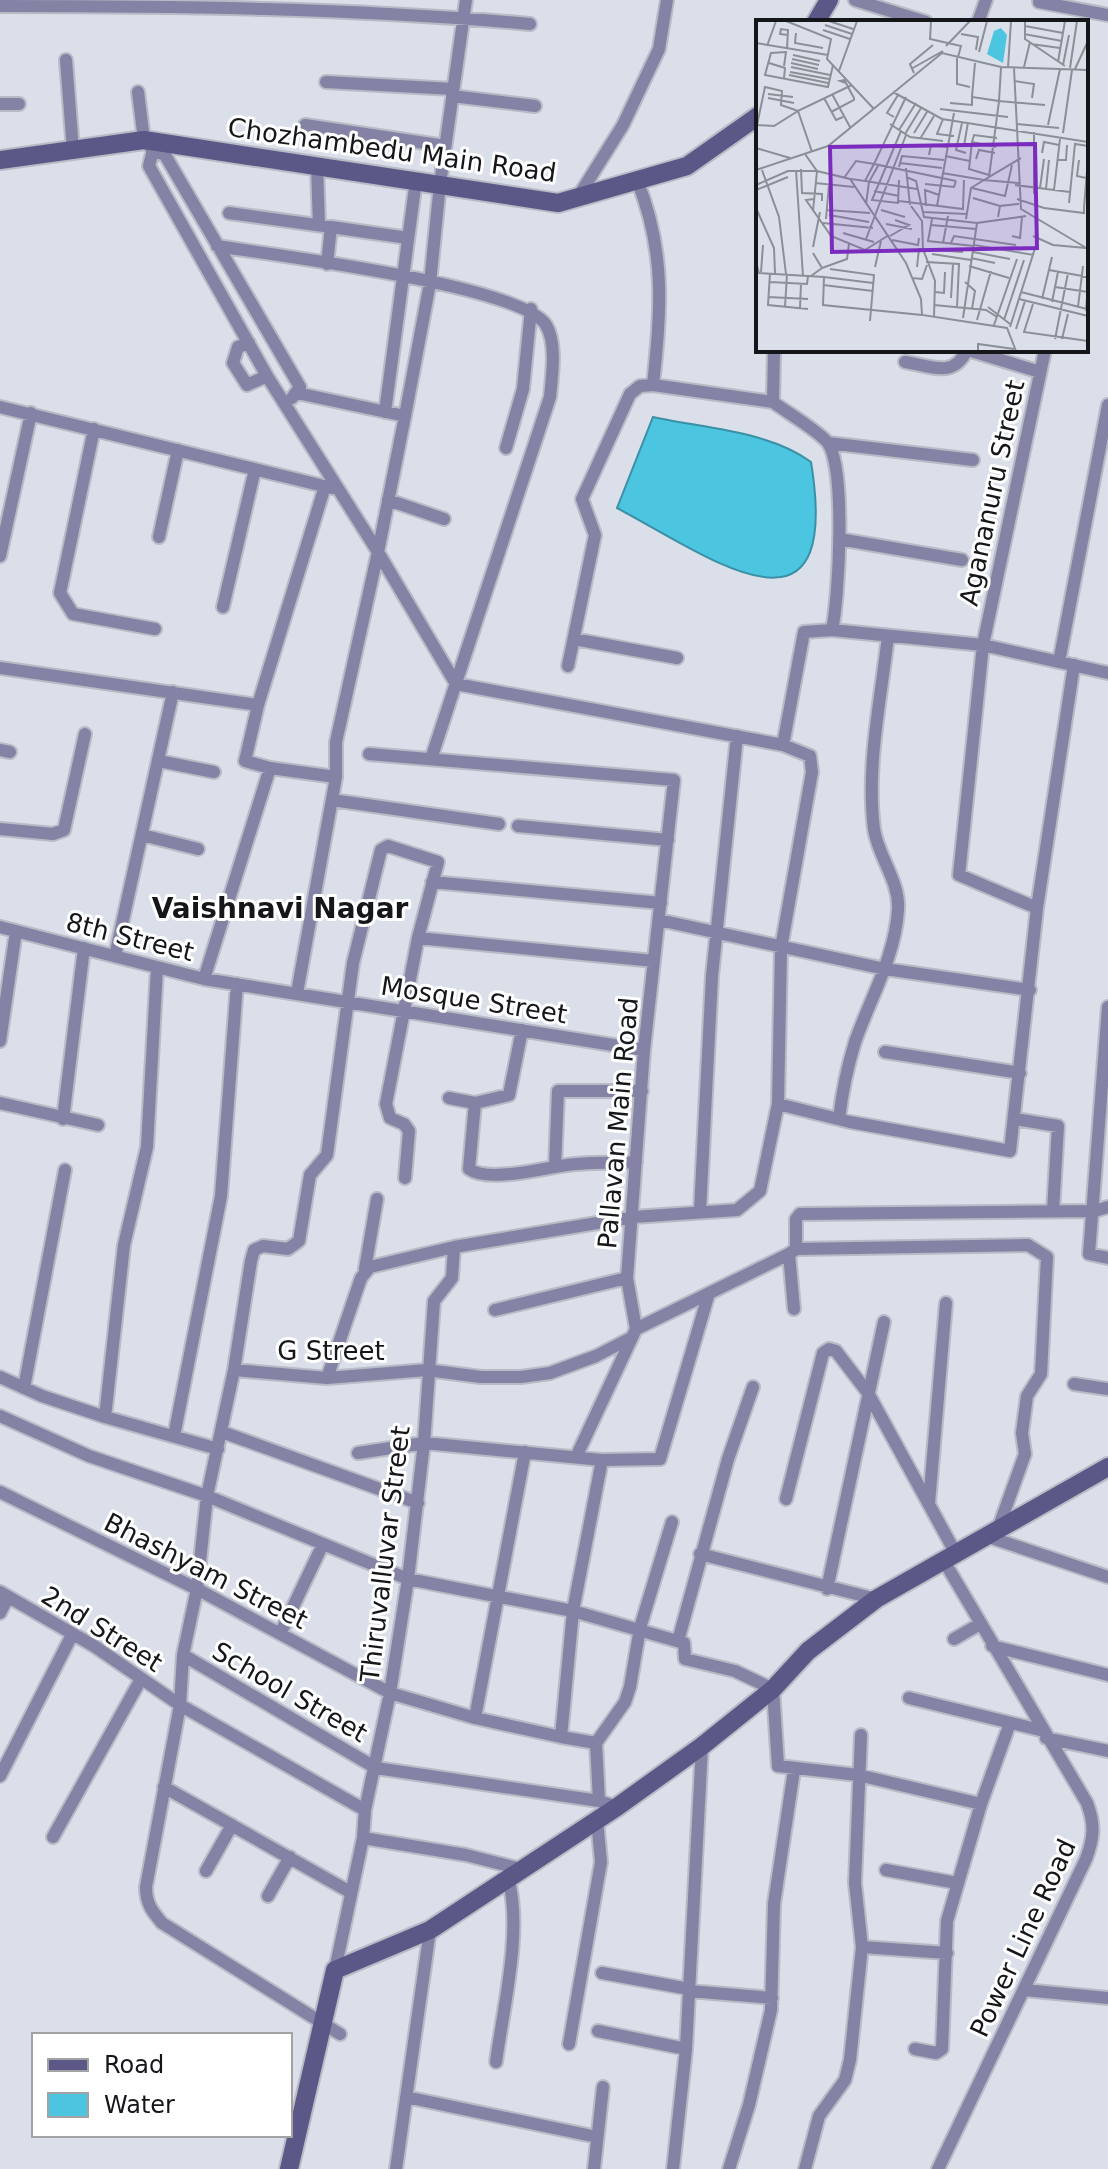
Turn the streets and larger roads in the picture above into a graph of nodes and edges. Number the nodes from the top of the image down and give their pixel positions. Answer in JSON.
{"nodes":[{"id":1,"x":466,"y":0,"type":"edge"},
{"id":2,"x":667,"y":0,"type":"edge"},
{"id":3,"x":829,"y":0,"type":"edge"},
{"id":4,"x":855,"y":0,"type":"edge"},
{"id":5,"x":986,"y":0,"type":"edge"},
{"id":6,"x":1039,"y":2,"type":"dead end"},
{"id":7,"x":158,"y":3,"type":"edge"},
{"id":8,"x":236,"y":5,"type":"edge"},
{"id":9,"x":0,"y":6,"type":"edge"},
{"id":10,"x":1108,"y":15,"type":"edge"},
{"id":11,"x":463,"y":18,"type":"junction"},
{"id":12,"x":817,"y":20,"type":"edge"},
{"id":13,"x":920,"y":20,"type":"edge"},
{"id":14,"x":979,"y":20,"type":"edge"},
{"id":15,"x":530,"y":24,"type":"dead end"},
{"id":16,"x":66,"y":60,"type":"dead end"},
{"id":17,"x":326,"y":82,"type":"dead end"},
{"id":18,"x":138,"y":92,"type":"dead end"},
{"id":19,"x":452,"y":93,"type":"junction"},
{"id":20,"x":0,"y":104,"type":"edge"},
{"id":21,"x":19,"y":104,"type":"dead end"},
{"id":22,"x":535,"y":106,"type":"dead end"},
{"id":23,"x":756,"y":117,"type":"edge"},
{"id":24,"x":305,"y":125,"type":"dead end"},
{"id":25,"x":148,"y":145,"type":"junction"},
{"id":26,"x":445,"y":146,"type":"junction"},
{"id":27,"x":73,"y":150,"type":"junction"},
{"id":28,"x":0,"y":160,"type":"edge"},
{"id":29,"x":317,"y":166,"type":"junction"},
{"id":30,"x":416,"y":180,"type":"junction"},
{"id":31,"x":637,"y":180,"type":"junction"},
{"id":32,"x":440,"y":184,"type":"junction"},
{"id":33,"x":578,"y":197,"type":"junction"},
{"id":34,"x":229,"y":213,"type":"dead end"},
{"id":35,"x":200,"y":214,"type":"junction"},
{"id":36,"x":325,"y":226,"type":"junction"},
{"id":37,"x":183,"y":227,"type":"junction"},
{"id":38,"x":408,"y":238,"type":"junction"},
{"id":39,"x":217,"y":246,"type":"junction"},
{"id":40,"x":327,"y":264,"type":"junction"},
{"id":41,"x":403,"y":277,"type":"junction"},
{"id":42,"x":430,"y":283,"type":"junction"},
{"id":43,"x":531,"y":309,"type":"junction"},
{"id":44,"x":249,"y":343,"type":"junction"},
{"id":45,"x":774,"y":352,"type":"edge"},
{"id":46,"x":967,"y":352,"type":"edge"},
{"id":47,"x":975,"y":352,"type":"edge"},
{"id":48,"x":1045,"y":352,"type":"edge"},
{"id":49,"x":905,"y":362,"type":"dead end"},
{"id":50,"x":1040,"y":372,"type":"junction"},
{"id":51,"x":267,"y":376,"type":"junction"},
{"id":52,"x":653,"y":385,"type":"junction"},
{"id":53,"x":297,"y":393,"type":"junction"},
{"id":54,"x":282,"y":399,"type":"junction"},
{"id":55,"x":773,"y":402,"type":"junction"},
{"id":56,"x":1108,"y":405,"type":"edge"},
{"id":57,"x":0,"y":407,"type":"edge"},
{"id":58,"x":385,"y":412,"type":"junction"},
{"id":59,"x":31,"y":413,"type":"junction"},
{"id":60,"x":405,"y":416,"type":"junction"},
{"id":61,"x":94,"y":429,"type":"junction"},
{"id":62,"x":828,"y":443,"type":"junction"},
{"id":63,"x":506,"y":448,"type":"dead end"},
{"id":64,"x":178,"y":450,"type":"junction"},
{"id":65,"x":973,"y":460,"type":"dead end"},
{"id":66,"x":255,"y":469,"type":"junction"},
{"id":67,"x":325,"y":486,"type":"junction"},
{"id":68,"x":339,"y":490,"type":"junction"},
{"id":69,"x":388,"y":500,"type":"junction"},
{"id":70,"x":444,"y":519,"type":"dead end"},
{"id":71,"x":159,"y":537,"type":"dead end"},
{"id":72,"x":839,"y":539,"type":"junction"},
{"id":73,"x":378,"y":552,"type":"junction"},
{"id":74,"x":0,"y":556,"type":"edge"},
{"id":75,"x":962,"y":560,"type":"dead end"},
{"id":76,"x":223,"y":607,"type":"dead end"},
{"id":77,"x":155,"y":629,"type":"dead end"},
{"id":78,"x":832,"y":630,"type":"junction"},
{"id":79,"x":888,"y":636,"type":"junction"},
{"id":80,"x":574,"y":639,"type":"junction"},
{"id":81,"x":983,"y":645,"type":"junction"},
{"id":82,"x":677,"y":658,"type":"dead end"},
{"id":83,"x":1059,"y":662,"type":"junction"},
{"id":84,"x":1074,"y":665,"type":"junction"},
{"id":85,"x":568,"y":666,"type":"dead end"},
{"id":86,"x":0,"y":668,"type":"edge"},
{"id":87,"x":1108,"y":673,"type":"edge"},
{"id":88,"x":456,"y":684,"type":"junction"},
{"id":89,"x":173,"y":692,"type":"junction"},
{"id":90,"x":258,"y":705,"type":"junction"},
{"id":91,"x":85,"y":734,"type":"dead end"},
{"id":92,"x":737,"y":736,"type":"junction"},
{"id":93,"x":783,"y":745,"type":"junction"},
{"id":94,"x":369,"y":754,"type":"dead end"},
{"id":95,"x":431,"y":759,"type":"junction"},
{"id":96,"x":159,"y":761,"type":"junction"},
{"id":97,"x":270,"y":768,"type":"junction"},
{"id":98,"x":214,"y":772,"type":"dead end"},
{"id":99,"x":336,"y":777,"type":"junction"},
{"id":100,"x":332,"y":800,"type":"junction"},
{"id":101,"x":499,"y":824,"type":"dead end"},
{"id":102,"x":518,"y":826,"type":"dead end"},
{"id":103,"x":0,"y":829,"type":"edge"},
{"id":104,"x":142,"y":835,"type":"junction"},
{"id":105,"x":668,"y":840,"type":"junction"},
{"id":106,"x":198,"y":849,"type":"dead end"},
{"id":107,"x":432,"y":882,"type":"junction"},
{"id":108,"x":661,"y":903,"type":"junction"},
{"id":109,"x":1037,"y":908,"type":"junction"},
{"id":110,"x":659,"y":920,"type":"junction"},
{"id":111,"x":0,"y":927,"type":"edge"},
{"id":112,"x":717,"y":930,"type":"junction"},
{"id":113,"x":16,"y":931,"type":"junction"},
{"id":114,"x":418,"y":938,"type":"junction"},
{"id":115,"x":84,"y":948,"type":"junction"},
{"id":116,"x":781,"y":948,"type":"junction"},
{"id":117,"x":115,"y":956,"type":"junction"},
{"id":118,"x":654,"y":961,"type":"junction"},
{"id":119,"x":157,"y":968,"type":"junction"},
{"id":120,"x":885,"y":969,"type":"junction"},
{"id":121,"x":204,"y":979,"type":"junction"},
{"id":122,"x":237,"y":984,"type":"junction"},
{"id":123,"x":1030,"y":990,"type":"junction"},
{"id":124,"x":297,"y":993,"type":"junction"},
{"id":125,"x":347,"y":1001,"type":"junction"},
{"id":126,"x":1108,"y":1007,"type":"edge"},
{"id":127,"x":405,"y":1011,"type":"junction"},
{"id":128,"x":522,"y":1030,"type":"junction"},
{"id":129,"x":0,"y":1041,"type":"edge"},
{"id":130,"x":644,"y":1050,"type":"junction"},
{"id":131,"x":885,"y":1052,"type":"dead end"},
{"id":132,"x":1020,"y":1073,"type":"junction"},
{"id":133,"x":642,"y":1091,"type":"junction"},
{"id":134,"x":449,"y":1098,"type":"dead end"},
{"id":135,"x":0,"y":1103,"type":"edge"},
{"id":136,"x":475,"y":1103,"type":"junction"},
{"id":137,"x":778,"y":1104,"type":"junction"},
{"id":138,"x":63,"y":1119,"type":"junction"},
{"id":139,"x":839,"y":1119,"type":"junction"},
{"id":140,"x":1015,"y":1119,"type":"junction"},
{"id":141,"x":98,"y":1125,"type":"dead end"},
{"id":142,"x":636,"y":1162,"type":"junction"},
{"id":143,"x":555,"y":1167,"type":"junction"},
{"id":144,"x":65,"y":1170,"type":"dead end"},
{"id":145,"x":405,"y":1178,"type":"dead end"},
{"id":146,"x":377,"y":1199,"type":"dead end"},
{"id":147,"x":1101,"y":1209,"type":"edge"},
{"id":148,"x":700,"y":1211,"type":"junction"},
{"id":149,"x":1053,"y":1211,"type":"junction"},
{"id":150,"x":633,"y":1217,"type":"junction"},
{"id":151,"x":454,"y":1247,"type":"junction"},
{"id":152,"x":793,"y":1251,"type":"junction"},
{"id":153,"x":1108,"y":1258,"type":"edge"},
{"id":154,"x":365,"y":1269,"type":"junction"},
{"id":155,"x":627,"y":1278,"type":"junction"},
{"id":156,"x":709,"y":1293,"type":"junction"},
{"id":157,"x":946,"y":1303,"type":"dead end"},
{"id":158,"x":794,"y":1309,"type":"dead end"},
{"id":159,"x":495,"y":1310,"type":"dead end"},
{"id":160,"x":884,"y":1322,"type":"dead end"},
{"id":161,"x":633,"y":1334,"type":"junction"},
{"id":162,"x":234,"y":1370,"type":"junction"},
{"id":163,"x":427,"y":1370,"type":"junction"},
{"id":164,"x":0,"y":1377,"type":"edge"},
{"id":165,"x":327,"y":1378,"type":"junction"},
{"id":166,"x":1074,"y":1384,"type":"dead end"},
{"id":167,"x":753,"y":1387,"type":"dead end"},
{"id":168,"x":24,"y":1388,"type":"junction"},
{"id":169,"x":1108,"y":1389,"type":"edge"},
{"id":170,"x":868,"y":1393,"type":"junction"},
{"id":171,"x":0,"y":1416,"type":"edge"},
{"id":172,"x":105,"y":1417,"type":"junction"},
{"id":173,"x":222,"y":1432,"type":"junction"},
{"id":174,"x":174,"y":1436,"type":"junction"},
{"id":175,"x":424,"y":1443,"type":"junction"},
{"id":176,"x":218,"y":1449,"type":"junction"},
{"id":177,"x":525,"y":1452,"type":"junction"},
{"id":178,"x":358,"y":1453,"type":"dead end"},
{"id":179,"x":577,"y":1455,"type":"junction"},
{"id":180,"x":602,"y":1460,"type":"junction"},
{"id":181,"x":1108,"y":1467,"type":"edge"},
{"id":182,"x":0,"y":1492,"type":"edge"},
{"id":183,"x":207,"y":1496,"type":"junction"},
{"id":184,"x":786,"y":1499,"type":"dead end"},
{"id":185,"x":418,"y":1503,"type":"junction"},
{"id":186,"x":929,"y":1503,"type":"junction"},
{"id":187,"x":672,"y":1522,"type":"dead end"},
{"id":188,"x":992,"y":1532,"type":"junction"},
{"id":189,"x":323,"y":1544,"type":"junction"},
{"id":190,"x":700,"y":1554,"type":"junction"},
{"id":191,"x":949,"y":1557,"type":"junction"},
{"id":192,"x":1108,"y":1577,"type":"edge"},
{"id":193,"x":408,"y":1579,"type":"junction"},
{"id":194,"x":197,"y":1589,"type":"junction"},
{"id":195,"x":827,"y":1589,"type":"junction"},
{"id":196,"x":4,"y":1594,"type":"edge"},
{"id":197,"x":498,"y":1595,"type":"junction"},
{"id":198,"x":876,"y":1599,"type":"junction"},
{"id":199,"x":573,"y":1611,"type":"junction"},
{"id":200,"x":0,"y":1613,"type":"edge"},
{"id":201,"x":980,"y":1624,"type":"junction"},
{"id":202,"x":640,"y":1628,"type":"junction"},
{"id":203,"x":281,"y":1632,"type":"junction"},
{"id":204,"x":72,"y":1635,"type":"junction"},
{"id":205,"x":954,"y":1639,"type":"dead end"},
{"id":206,"x":678,"y":1641,"type":"junction"},
{"id":207,"x":992,"y":1646,"type":"junction"},
{"id":208,"x":183,"y":1655,"type":"junction"},
{"id":209,"x":1108,"y":1675,"type":"edge"},
{"id":210,"x":141,"y":1679,"type":"junction"},
{"id":211,"x":773,"y":1689,"type":"junction"},
{"id":212,"x":390,"y":1693,"type":"junction"},
{"id":213,"x":909,"y":1698,"type":"dead end"},
{"id":214,"x":180,"y":1705,"type":"junction"},
{"id":215,"x":475,"y":1718,"type":"junction"},
{"id":216,"x":1010,"y":1723,"type":"junction"},
{"id":217,"x":1043,"y":1734,"type":"junction"},
{"id":218,"x":861,"y":1735,"type":"dead end"},
{"id":219,"x":561,"y":1737,"type":"junction"},
{"id":220,"x":596,"y":1743,"type":"junction"},
{"id":221,"x":702,"y":1746,"type":"junction"},
{"id":222,"x":1108,"y":1751,"type":"edge"},
{"id":223,"x":376,"y":1768,"type":"junction"},
{"id":224,"x":794,"y":1770,"type":"junction"},
{"id":225,"x":858,"y":1775,"type":"junction"},
{"id":226,"x":0,"y":1776,"type":"edge"},
{"id":227,"x":164,"y":1787,"type":"junction"},
{"id":228,"x":608,"y":1804,"type":"junction"},
{"id":229,"x":981,"y":1804,"type":"junction"},
{"id":230,"x":365,"y":1810,"type":"junction"},
{"id":231,"x":597,"y":1820,"type":"junction"},
{"id":232,"x":232,"y":1825,"type":"junction"},
{"id":233,"x":53,"y":1837,"type":"dead end"},
{"id":234,"x":1093,"y":1837,"type":"junction"},
{"id":235,"x":363,"y":1838,"type":"junction"},
{"id":236,"x":1108,"y":1841,"type":"edge"},
{"id":237,"x":290,"y":1857,"type":"junction"},
{"id":238,"x":886,"y":1870,"type":"dead end"},
{"id":239,"x":206,"y":1871,"type":"dead end"},
{"id":240,"x":514,"y":1874,"type":"junction"},
{"id":241,"x":957,"y":1883,"type":"junction"},
{"id":242,"x":350,"y":1892,"type":"junction"},
{"id":243,"x":268,"y":1896,"type":"dead end"},
{"id":244,"x":430,"y":1930,"type":"junction"},
{"id":245,"x":862,"y":1947,"type":"junction"},
{"id":246,"x":947,"y":1953,"type":"junction"},
{"id":247,"x":335,"y":1970,"type":"junction"},
{"id":248,"x":602,"y":1973,"type":"dead end"},
{"id":249,"x":689,"y":1990,"type":"junction"},
{"id":250,"x":1024,"y":1990,"type":"junction"},
{"id":251,"x":772,"y":1998,"type":"junction"},
{"id":252,"x":1108,"y":1998,"type":"edge"},
{"id":253,"x":323,"y":2022,"type":"junction"},
{"id":254,"x":598,"y":2031,"type":"dead end"},
{"id":255,"x":340,"y":2034,"type":"dead end"},
{"id":256,"x":569,"y":2044,"type":"dead end"},
{"id":257,"x":686,"y":2049,"type":"junction"},
{"id":258,"x":915,"y":2049,"type":"dead end"},
{"id":259,"x":496,"y":2062,"type":"dead end"},
{"id":260,"x":603,"y":2087,"type":"dead end"},
{"id":261,"x":406,"y":2097,"type":"junction"},
{"id":262,"x":597,"y":2137,"type":"junction"},
{"id":263,"x":289,"y":2169,"type":"edge"},
{"id":264,"x":396,"y":2169,"type":"edge"},
{"id":265,"x":594,"y":2169,"type":"edge"},
{"id":266,"x":673,"y":2169,"type":"edge"},
{"id":267,"x":729,"y":2169,"type":"edge"},
{"id":268,"x":805,"y":2169,"type":"edge"},
{"id":269,"x":938,"y":2169,"type":"edge"}],
"edges":[{"from":1,"to":11,"type":"street"},
{"from":2,"to":33,"type":"street"},
{"from":3,"to":12,"type":"street"},
{"from":4,"to":13,"type":"street"},
{"from":5,"to":14,"type":"street"},
{"from":6,"to":10,"type":"street"},
{"from":7,"to":8,"type":"street"},
{"from":7,"to":9,"type":"street"},
{"from":8,"to":11,"type":"street"},
{"from":11,"to":15,"type":"street"},
{"from":11,"to":19,"type":"street"},
{"from":16,"to":27,"type":"street"},
{"from":17,"to":19,"type":"street"},
{"from":18,"to":25,"type":"street"},
{"from":19,"to":22,"type":"street"},
{"from":19,"to":26,"type":"street"},
{"from":20,"to":21,"type":"street"},
{"from":23,"to":31,"type":"street","name":"Chozhambedu Main Road"},
{"from":24,"to":26,"type":"street"},
{"from":25,"to":27,"type":"street","name":"Chozhambedu Main Road"},
{"from":25,"to":29,"type":"street","name":"Chozhambedu Main Road"},
{"from":25,"to":35,"type":"street"},
{"from":25,"to":37,"type":"street"},
{"from":26,"to":32,"type":"street"},
{"from":27,"to":28,"type":"street","name":"Chozhambedu Main Road"},
{"from":29,"to":30,"type":"street","name":"Chozhambedu Main Road"},
{"from":29,"to":36,"type":"street"},
{"from":30,"to":32,"type":"street","name":"Chozhambedu Main Road"},
{"from":30,"to":38,"type":"street"},
{"from":31,"to":33,"type":"street","name":"Chozhambedu Main Road"},
{"from":31,"to":52,"type":"street"},
{"from":32,"to":33,"type":"street","name":"Chozhambedu Main Road"},
{"from":32,"to":42,"type":"street"},
{"from":34,"to":36,"type":"street"},
{"from":35,"to":37,"type":"street"},
{"from":35,"to":39,"type":"street"},
{"from":36,"to":38,"type":"street"},
{"from":36,"to":40,"type":"street"},
{"from":37,"to":44,"type":"street"},
{"from":38,"to":41,"type":"street"},
{"from":39,"to":40,"type":"street"},
{"from":39,"to":53,"type":"street"},
{"from":40,"to":41,"type":"street"},
{"from":41,"to":42,"type":"street"},
{"from":41,"to":58,"type":"street"},
{"from":42,"to":43,"type":"street"},
{"from":42,"to":60,"type":"street"},
{"from":43,"to":63,"type":"street"},
{"from":43,"to":88,"type":"street"},
{"from":44,"to":51,"type":"street"},
{"from":44,"to":51,"type":"street"},
{"from":45,"to":55,"type":"street"},
{"from":46,"to":49,"type":"street"},
{"from":47,"to":50,"type":"street"},
{"from":48,"to":50,"type":"street","name":"Agananuru Street"},
{"from":50,"to":81,"type":"street","name":"Agananuru Street"},
{"from":51,"to":54,"type":"street"},
{"from":52,"to":55,"type":"street"},
{"from":52,"to":80,"type":"street"},
{"from":53,"to":54,"type":"street"},
{"from":53,"to":58,"type":"street"},
{"from":54,"to":68,"type":"street"},
{"from":55,"to":62,"type":"street"},
{"from":56,"to":83,"type":"street"},
{"from":57,"to":59,"type":"street"},
{"from":58,"to":60,"type":"street"},
{"from":59,"to":61,"type":"street"},
{"from":59,"to":74,"type":"street"},
{"from":60,"to":69,"type":"street"},
{"from":61,"to":64,"type":"street"},
{"from":61,"to":77,"type":"street"},
{"from":62,"to":65,"type":"street"},
{"from":62,"to":72,"type":"street"},
{"from":64,"to":66,"type":"street"},
{"from":64,"to":71,"type":"street"},
{"from":66,"to":67,"type":"street"},
{"from":66,"to":76,"type":"street"},
{"from":67,"to":68,"type":"street"},
{"from":67,"to":90,"type":"street"},
{"from":68,"to":73,"type":"street"},
{"from":69,"to":70,"type":"street"},
{"from":69,"to":73,"type":"street"},
{"from":72,"to":75,"type":"street"},
{"from":72,"to":78,"type":"street"},
{"from":73,"to":88,"type":"street"},
{"from":73,"to":99,"type":"street"},
{"from":78,"to":79,"type":"street"},
{"from":78,"to":93,"type":"street"},
{"from":79,"to":81,"type":"street"},
{"from":79,"to":120,"type":"street"},
{"from":80,"to":82,"type":"street"},
{"from":80,"to":85,"type":"street"},
{"from":81,"to":83,"type":"street"},
{"from":81,"to":109,"type":"street","name":"Agananuru Street"},
{"from":83,"to":84,"type":"street"},
{"from":84,"to":87,"type":"street"},
{"from":84,"to":109,"type":"street"},
{"from":86,"to":89,"type":"street"},
{"from":88,"to":92,"type":"street"},
{"from":88,"to":95,"type":"street"},
{"from":89,"to":90,"type":"street"},
{"from":89,"to":96,"type":"street"},
{"from":90,"to":97,"type":"street"},
{"from":91,"to":103,"type":"street"},
{"from":92,"to":93,"type":"street"},
{"from":92,"to":112,"type":"street"},
{"from":93,"to":116,"type":"street"},
{"from":94,"to":95,"type":"street"},
{"from":95,"to":105,"type":"street","name":"Pallavan Main Road"},
{"from":96,"to":98,"type":"street"},
{"from":96,"to":104,"type":"street"},
{"from":97,"to":99,"type":"street"},
{"from":97,"to":121,"type":"street"},
{"from":99,"to":100,"type":"street"},
{"from":100,"to":101,"type":"street"},
{"from":100,"to":124,"type":"street"},
{"from":102,"to":105,"type":"street"},
{"from":104,"to":106,"type":"street"},
{"from":104,"to":117,"type":"street"},
{"from":105,"to":108,"type":"street","name":"Pallavan Main Road"},
{"from":107,"to":108,"type":"street"},
{"from":107,"to":114,"type":"street"},
{"from":107,"to":125,"type":"street"},
{"from":108,"to":110,"type":"street","name":"Pallavan Main Road"},
{"from":109,"to":123,"type":"street"},
{"from":110,"to":112,"type":"street"},
{"from":110,"to":118,"type":"street","name":"Pallavan Main Road"},
{"from":111,"to":113,"type":"street","name":"8th Street"},
{"from":112,"to":116,"type":"street"},
{"from":112,"to":148,"type":"street"},
{"from":113,"to":115,"type":"street","name":"8th Street"},
{"from":113,"to":129,"type":"street"},
{"from":114,"to":118,"type":"street"},
{"from":114,"to":127,"type":"street"},
{"from":115,"to":117,"type":"street","name":"8th Street"},
{"from":115,"to":138,"type":"street"},
{"from":116,"to":120,"type":"street"},
{"from":116,"to":137,"type":"street"},
{"from":117,"to":119,"type":"street","name":"8th Street"},
{"from":118,"to":130,"type":"street","name":"Pallavan Main Road"},
{"from":119,"to":121,"type":"street","name":"8th Street"},
{"from":119,"to":172,"type":"street"},
{"from":120,"to":123,"type":"street"},
{"from":120,"to":139,"type":"street"},
{"from":121,"to":122,"type":"street","name":"8th Street"},
{"from":122,"to":124,"type":"street","name":"8th Street"},
{"from":122,"to":174,"type":"street"},
{"from":123,"to":132,"type":"street"},
{"from":124,"to":125,"type":"street","name":"Mosque Street"},
{"from":125,"to":127,"type":"street","name":"Mosque Street"},
{"from":125,"to":162,"type":"street"},
{"from":126,"to":147,"type":"street"},
{"from":127,"to":128,"type":"street","name":"Mosque Street"},
{"from":127,"to":145,"type":"street"},
{"from":128,"to":130,"type":"street","name":"Mosque Street"},
{"from":128,"to":136,"type":"street"},
{"from":130,"to":133,"type":"street","name":"Pallavan Main Road"},
{"from":131,"to":132,"type":"street"},
{"from":132,"to":140,"type":"street"},
{"from":133,"to":142,"type":"street","name":"Pallavan Main Road"},
{"from":133,"to":143,"type":"street"},
{"from":134,"to":136,"type":"street"},
{"from":135,"to":138,"type":"street"},
{"from":136,"to":143,"type":"street"},
{"from":137,"to":139,"type":"street"},
{"from":137,"to":148,"type":"street"},
{"from":138,"to":141,"type":"street"},
{"from":139,"to":140,"type":"street"},
{"from":140,"to":149,"type":"street"},
{"from":142,"to":143,"type":"street"},
{"from":142,"to":150,"type":"street","name":"Pallavan Main Road"},
{"from":144,"to":168,"type":"street"},
{"from":146,"to":154,"type":"street"},
{"from":147,"to":149,"type":"street"},
{"from":147,"to":153,"type":"street"},
{"from":148,"to":150,"type":"street"},
{"from":149,"to":152,"type":"street"},
{"from":150,"to":151,"type":"street"},
{"from":150,"to":155,"type":"street","name":"Pallavan Main Road"},
{"from":151,"to":154,"type":"street"},
{"from":151,"to":163,"type":"street","name":"Thiruvalluvar Street"},
{"from":152,"to":156,"type":"street","name":"G Street"},
{"from":152,"to":158,"type":"street"},
{"from":152,"to":188,"type":"street"},
{"from":154,"to":165,"type":"street"},
{"from":155,"to":159,"type":"street"},
{"from":155,"to":161,"type":"street","name":"Pallavan Main Road"},
{"from":156,"to":161,"type":"street","name":"G Street"},
{"from":156,"to":180,"type":"street"},
{"from":157,"to":186,"type":"street"},
{"from":160,"to":170,"type":"street"},
{"from":161,"to":163,"type":"street","name":"G Street"},
{"from":161,"to":179,"type":"street"},
{"from":162,"to":165,"type":"street","name":"G Street"},
{"from":162,"to":173,"type":"street"},
{"from":163,"to":165,"type":"street","name":"G Street"},
{"from":163,"to":175,"type":"street","name":"Thiruvalluvar Street"},
{"from":164,"to":168,"type":"street"},
{"from":166,"to":169,"type":"street"},
{"from":167,"to":190,"type":"street"},
{"from":168,"to":172,"type":"street"},
{"from":170,"to":184,"type":"street","name":"Power Line Road"},
{"from":170,"to":186,"type":"street","name":"Power Line Road"},
{"from":170,"to":195,"type":"street"},
{"from":171,"to":183,"type":"street"},
{"from":172,"to":174,"type":"street"},
{"from":173,"to":176,"type":"street"},
{"from":173,"to":185,"type":"street"},
{"from":174,"to":176,"type":"street"},
{"from":175,"to":177,"type":"street"},
{"from":175,"to":178,"type":"street"},
{"from":175,"to":185,"type":"street","name":"Thiruvalluvar Street"},
{"from":176,"to":183,"type":"street"},
{"from":177,"to":179,"type":"street"},
{"from":177,"to":197,"type":"street"},
{"from":179,"to":180,"type":"street"},
{"from":180,"to":199,"type":"street"},
{"from":181,"to":188,"type":"street"},
{"from":182,"to":194,"type":"street","name":"Bhashyam Street"},
{"from":183,"to":189,"type":"street"},
{"from":183,"to":194,"type":"street"},
{"from":185,"to":193,"type":"street","name":"Thiruvalluvar Street"},
{"from":186,"to":191,"type":"street","name":"Power Line Road"},
{"from":187,"to":202,"type":"street"},
{"from":188,"to":191,"type":"street"},
{"from":188,"to":192,"type":"street"},
{"from":189,"to":193,"type":"street"},
{"from":189,"to":203,"type":"street"},
{"from":190,"to":195,"type":"street"},
{"from":190,"to":206,"type":"street"},
{"from":191,"to":198,"type":"street"},
{"from":191,"to":201,"type":"street","name":"Power Line Road"},
{"from":193,"to":197,"type":"street"},
{"from":193,"to":212,"type":"street","name":"Thiruvalluvar Street"},
{"from":194,"to":203,"type":"street","name":"Bhashyam Street"},
{"from":194,"to":208,"type":"street"},
{"from":195,"to":198,"type":"street"},
{"from":196,"to":200,"type":"street"},
{"from":196,"to":204,"type":"street","name":"2nd Street"},
{"from":197,"to":199,"type":"street"},
{"from":197,"to":215,"type":"street"},
{"from":198,"to":211,"type":"street"},
{"from":199,"to":202,"type":"street"},
{"from":199,"to":219,"type":"street"},
{"from":201,"to":205,"type":"street"},
{"from":201,"to":207,"type":"street","name":"Power Line Road"},
{"from":202,"to":206,"type":"street"},
{"from":202,"to":220,"type":"street"},
{"from":203,"to":212,"type":"street","name":"Bhashyam Street"},
{"from":204,"to":210,"type":"street","name":"2nd Street"},
{"from":204,"to":226,"type":"street"},
{"from":206,"to":211,"type":"street"},
{"from":207,"to":209,"type":"street"},
{"from":207,"to":217,"type":"street","name":"Power Line Road"},
{"from":208,"to":214,"type":"street"},
{"from":208,"to":223,"type":"street","name":"School Street"},
{"from":210,"to":214,"type":"street","name":"2nd Street"},
{"from":210,"to":233,"type":"street"},
{"from":211,"to":221,"type":"street"},
{"from":211,"to":224,"type":"street"},
{"from":212,"to":215,"type":"street","name":"Bhashyam Street"},
{"from":212,"to":223,"type":"street","name":"Thiruvalluvar Street"},
{"from":213,"to":216,"type":"street"},
{"from":214,"to":227,"type":"street"},
{"from":214,"to":230,"type":"street","name":"2nd Street"},
{"from":215,"to":219,"type":"street","name":"Bhashyam Street"},
{"from":216,"to":217,"type":"street"},
{"from":216,"to":229,"type":"street"},
{"from":217,"to":222,"type":"street"},
{"from":217,"to":234,"type":"street","name":"Power Line Road"},
{"from":218,"to":225,"type":"street"},
{"from":219,"to":220,"type":"street","name":"Bhashyam Street"},
{"from":220,"to":228,"type":"street"},
{"from":221,"to":228,"type":"street"},
{"from":221,"to":249,"type":"street"},
{"from":223,"to":228,"type":"street"},
{"from":223,"to":230,"type":"street","name":"Thiruvalluvar Street"},
{"from":224,"to":225,"type":"street"},
{"from":224,"to":251,"type":"street"},
{"from":225,"to":229,"type":"street"},
{"from":225,"to":245,"type":"street"},
{"from":227,"to":232,"type":"street"},
{"from":227,"to":253,"type":"street"},
{"from":228,"to":231,"type":"street"},
{"from":229,"to":241,"type":"street"},
{"from":230,"to":235,"type":"street","name":"Thiruvalluvar Street"},
{"from":231,"to":240,"type":"street"},
{"from":231,"to":256,"type":"street"},
{"from":232,"to":237,"type":"street"},
{"from":232,"to":239,"type":"street"},
{"from":234,"to":236,"type":"street"},
{"from":234,"to":250,"type":"street","name":"Power Line Road"},
{"from":235,"to":240,"type":"street"},
{"from":235,"to":242,"type":"street","name":"Thiruvalluvar Street"},
{"from":237,"to":242,"type":"street"},
{"from":237,"to":243,"type":"street"},
{"from":238,"to":241,"type":"street"},
{"from":240,"to":244,"type":"street"},
{"from":240,"to":259,"type":"street"},
{"from":241,"to":246,"type":"street"},
{"from":242,"to":247,"type":"street","name":"Thiruvalluvar Street"},
{"from":244,"to":247,"type":"street"},
{"from":244,"to":261,"type":"street"},
{"from":245,"to":246,"type":"street"},
{"from":245,"to":268,"type":"street"},
{"from":246,"to":258,"type":"street"},
{"from":247,"to":253,"type":"street"},
{"from":248,"to":249,"type":"street"},
{"from":249,"to":251,"type":"street"},
{"from":249,"to":257,"type":"street"},
{"from":250,"to":252,"type":"street"},
{"from":250,"to":269,"type":"street","name":"Power Line Road"},
{"from":251,"to":267,"type":"street"},
{"from":253,"to":255,"type":"street"},
{"from":253,"to":263,"type":"street"},
{"from":254,"to":257,"type":"street"},
{"from":257,"to":266,"type":"street"},
{"from":260,"to":262,"type":"street"},
{"from":261,"to":262,"type":"street"},
{"from":261,"to":264,"type":"street"},
{"from":262,"to":265,"type":"street"}]}
